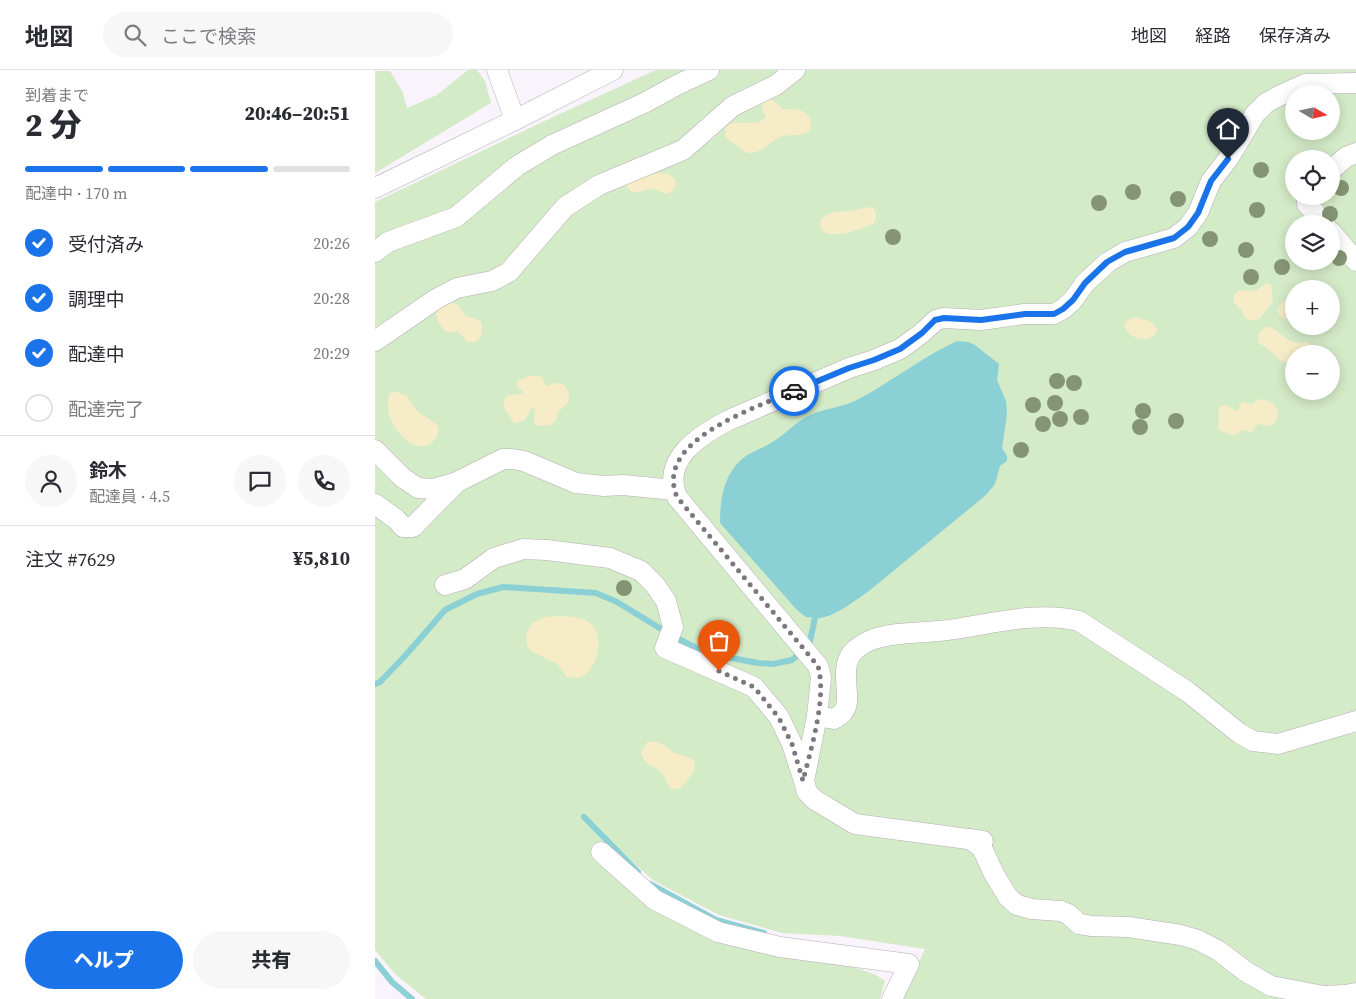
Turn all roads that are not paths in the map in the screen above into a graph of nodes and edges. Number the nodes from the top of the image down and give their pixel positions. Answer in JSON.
{"nodes":[{"id":1,"x":497,"y":70,"type":"edge"},
{"id":2,"x":613,"y":70,"type":"edge"},
{"id":3,"x":709,"y":70,"type":"edge"},
{"id":4,"x":795,"y":70,"type":"edge"},
{"id":5,"x":1356,"y":83,"type":"edge"},
{"id":6,"x":515,"y":120,"type":"junction"},
{"id":7,"x":1356,"y":153,"type":"edge"},
{"id":8,"x":1340,"y":162,"type":"edge"},
{"id":9,"x":375,"y":188,"type":"edge"},
{"id":10,"x":1308,"y":205,"type":"edge"},
{"id":11,"x":1317,"y":215,"type":"edge"},
{"id":12,"x":1340,"y":242,"type":"edge"},
{"id":13,"x":375,"y":252,"type":"edge"},
{"id":14,"x":1356,"y":261,"type":"edge"},
{"id":15,"x":375,"y":341,"type":"edge"},
{"id":16,"x":375,"y":450,"type":"edge"},
{"id":17,"x":457,"y":482,"type":"junction"},
{"id":18,"x":674,"y":490,"type":"junction"},
{"id":19,"x":375,"y":504,"type":"edge"},
{"id":20,"x":445,"y":585,"type":"dead end"},
{"id":21,"x":817,"y":716,"type":"junction"},
{"id":22,"x":1356,"y":721,"type":"edge"},
{"id":23,"x":803,"y":781,"type":"junction"},
{"id":24,"x":601,"y":852,"type":"dead end"},
{"id":25,"x":1356,"y":993,"type":"edge"},
{"id":26,"x":892,"y":999,"type":"edge"}],
"edges":[{"from":1,"to":6,"type":"street"},
{"from":2,"to":6,"type":"street"},
{"from":3,"to":13,"type":"street"},
{"from":4,"to":15,"type":"street"},
{"from":5,"to":18,"type":"street"},
{"from":6,"to":9,"type":"street"},
{"from":7,"to":8,"type":"street"},
{"from":10,"to":11,"type":"street"},
{"from":12,"to":14,"type":"street"},
{"from":16,"to":17,"type":"street"},
{"from":17,"to":18,"type":"street"},
{"from":17,"to":19,"type":"street"},
{"from":18,"to":21,"type":"street"},
{"from":20,"to":23,"type":"street"},
{"from":21,"to":22,"type":"street"},
{"from":21,"to":23,"type":"street"},
{"from":23,"to":25,"type":"street"},
{"from":24,"to":26,"type":"street"}]}
